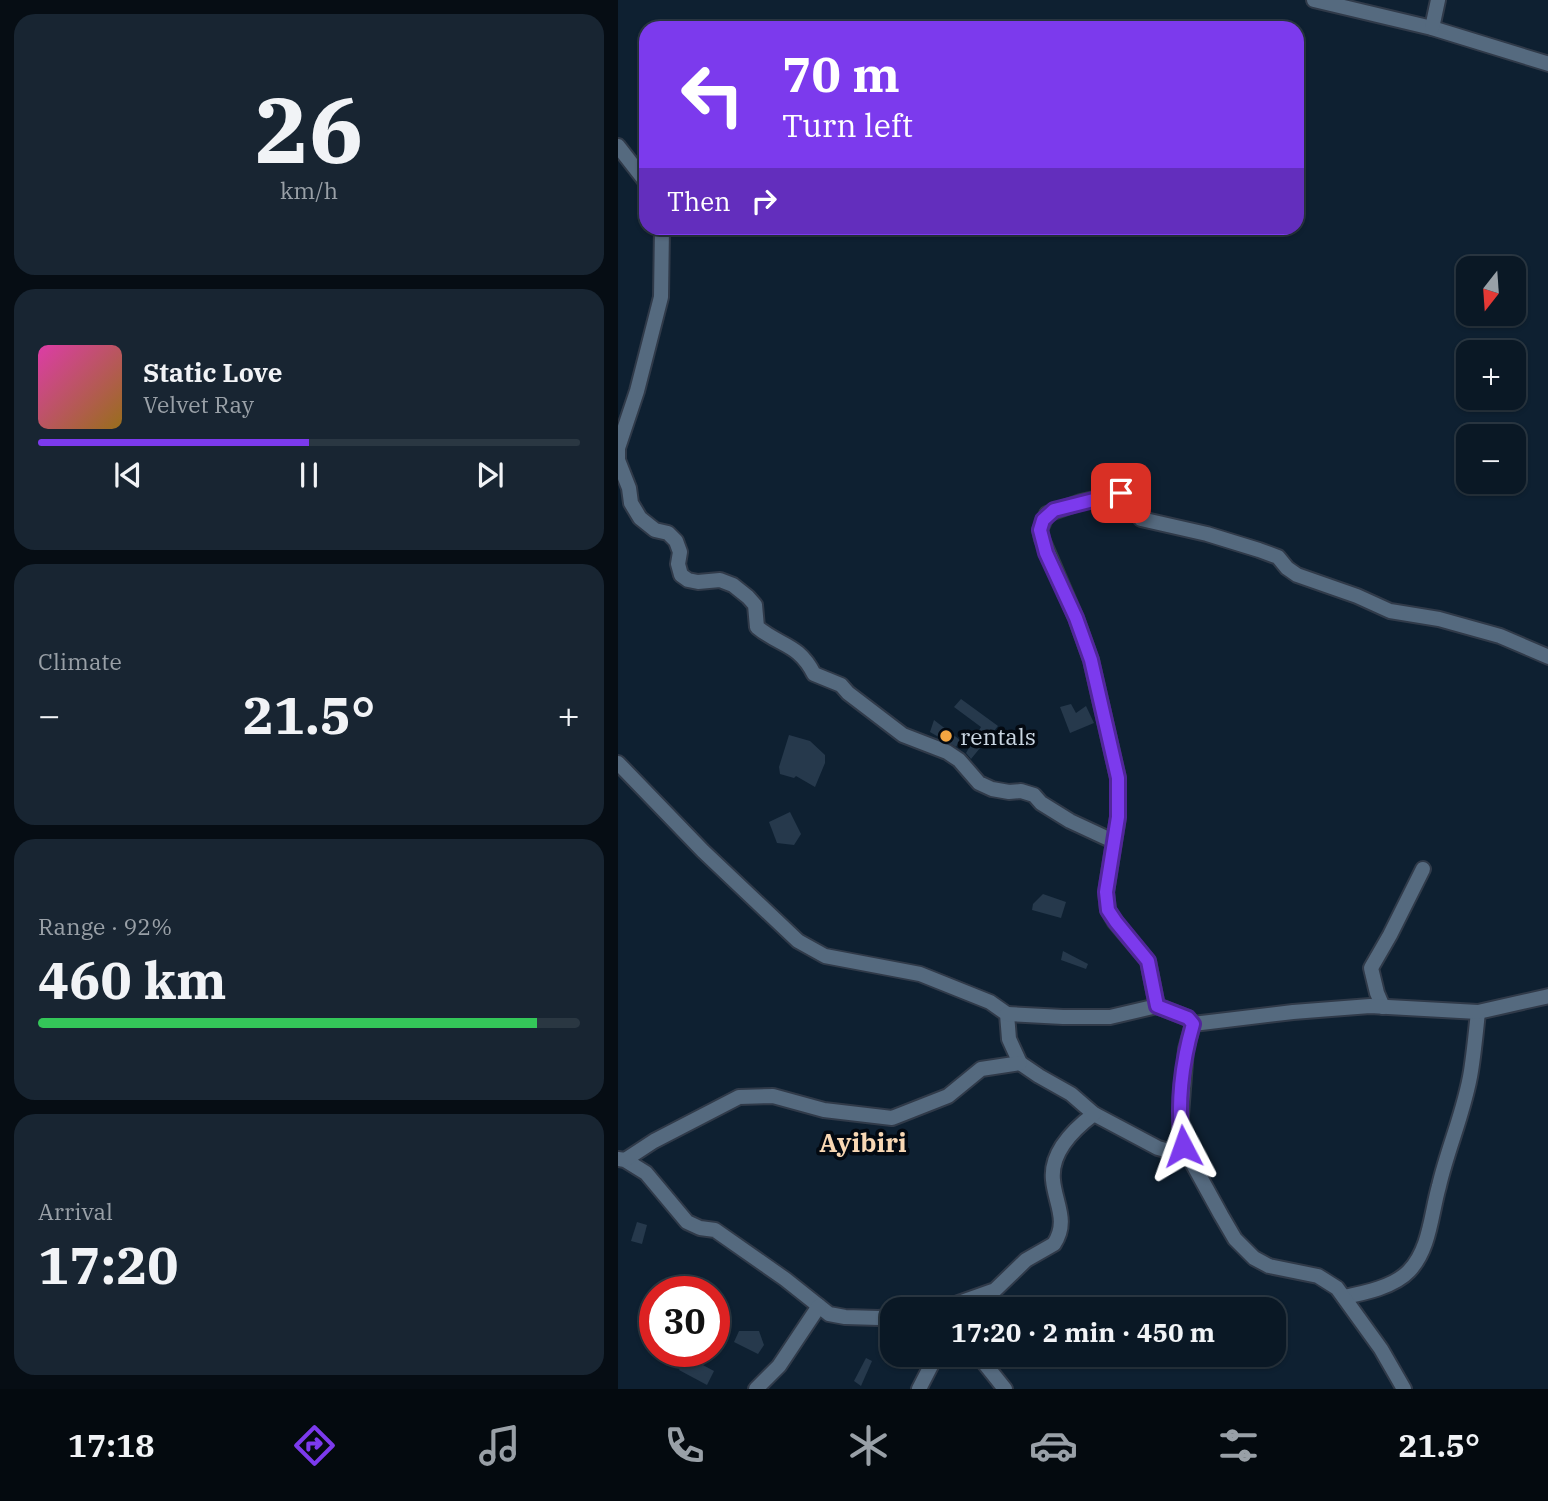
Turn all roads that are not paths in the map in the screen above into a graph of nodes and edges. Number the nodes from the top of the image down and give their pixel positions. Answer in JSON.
{"nodes":[{"id":1,"x":1314,"y":0,"type":"edge"},
{"id":2,"x":1438,"y":0,"type":"edge"},
{"id":3,"x":1432,"y":28,"type":"junction"},
{"id":4,"x":1548,"y":64,"type":"edge"},
{"id":5,"x":618,"y":146,"type":"edge"},
{"id":6,"x":639,"y":173,"type":"edge"},
{"id":7,"x":662,"y":235,"type":"edge"},
{"id":8,"x":618,"y":448,"type":"edge"},
{"id":9,"x":618,"y":460,"type":"edge"},
{"id":10,"x":1548,"y":657,"type":"edge"},
{"id":11,"x":618,"y":763,"type":"edge"},
{"id":12,"x":1113,"y":841,"type":"junction"},
{"id":13,"x":1423,"y":869,"type":"dead end"},
{"id":14,"x":1548,"y":996,"type":"edge"},
{"id":15,"x":1157,"y":1006,"type":"junction"},
{"id":16,"x":1383,"y":1007,"type":"junction"},
{"id":17,"x":1478,"y":1012,"type":"junction"},
{"id":18,"x":1007,"y":1014,"type":"junction"},
{"id":19,"x":1193,"y":1024,"type":"junction"},
{"id":20,"x":1020,"y":1063,"type":"junction"},
{"id":21,"x":1094,"y":1114,"type":"junction"},
{"id":22,"x":1188,"y":1156,"type":"junction"},
{"id":23,"x":622,"y":1159,"type":"edge"},
{"id":24,"x":976,"y":1297,"type":"edge"},
{"id":25,"x":1344,"y":1297,"type":"junction"},
{"id":26,"x":819,"y":1306,"type":"junction"},
{"id":27,"x":880,"y":1318,"type":"edge"},
{"id":28,"x":930,"y":1367,"type":"edge"},
{"id":29,"x":987,"y":1367,"type":"edge"},
{"id":30,"x":756,"y":1389,"type":"edge"},
{"id":31,"x":919,"y":1389,"type":"edge"},
{"id":32,"x":1005,"y":1389,"type":"edge"},
{"id":33,"x":1404,"y":1389,"type":"edge"}],
"edges":[{"from":1,"to":3,"type":"street"},
{"from":2,"to":3,"type":"street"},
{"from":3,"to":4,"type":"street"},
{"from":5,"to":6,"type":"street"},
{"from":7,"to":8,"type":"street"},
{"from":9,"to":12,"type":"street"},
{"from":10,"to":12,"type":"street"},
{"from":11,"to":18,"type":"street"},
{"from":12,"to":15,"type":"street"},
{"from":13,"to":16,"type":"street"},
{"from":14,"to":17,"type":"street"},
{"from":15,"to":18,"type":"street"},
{"from":15,"to":19,"type":"street"},
{"from":16,"to":17,"type":"street"},
{"from":16,"to":19,"type":"street"},
{"from":17,"to":25,"type":"street"},
{"from":18,"to":20,"type":"street"},
{"from":19,"to":22,"type":"street"},
{"from":20,"to":21,"type":"street"},
{"from":20,"to":23,"type":"street"},
{"from":21,"to":22,"type":"street"},
{"from":21,"to":24,"type":"street"},
{"from":22,"to":25,"type":"street"},
{"from":23,"to":26,"type":"street"},
{"from":25,"to":33,"type":"street"},
{"from":26,"to":27,"type":"street"},
{"from":26,"to":30,"type":"street"},
{"from":28,"to":31,"type":"street"},
{"from":29,"to":32,"type":"street"}]}
